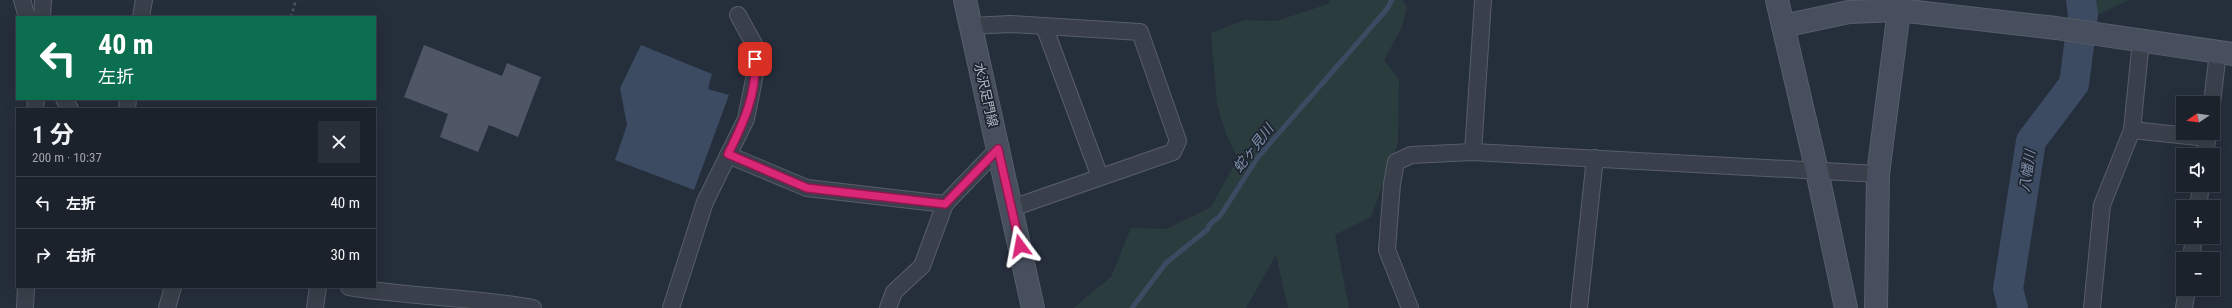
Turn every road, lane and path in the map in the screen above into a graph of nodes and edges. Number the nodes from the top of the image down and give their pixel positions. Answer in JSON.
{"nodes":[{"id":1,"x":22,"y":0,"type":"edge"},
{"id":2,"x":43,"y":0,"type":"edge"},
{"id":3,"x":144,"y":0,"type":"edge"},
{"id":4,"x":296,"y":0,"type":"edge"},
{"id":5,"x":965,"y":0,"type":"edge"},
{"id":6,"x":1483,"y":0,"type":"edge"},
{"id":7,"x":1777,"y":0,"type":"edge"},
{"id":8,"x":1897,"y":3,"type":"edge"},
{"id":9,"x":738,"y":15,"type":"dead end"},
{"id":10,"x":27,"y":16,"type":"edge"},
{"id":11,"x":42,"y":16,"type":"edge"},
{"id":12,"x":141,"y":16,"type":"edge"},
{"id":13,"x":291,"y":16,"type":"edge"},
{"id":14,"x":971,"y":26,"type":"junction"},
{"id":15,"x":1044,"y":26,"type":"junction"},
{"id":16,"x":1783,"y":26,"type":"junction"},
{"id":17,"x":2141,"y":40,"type":"junction"},
{"id":18,"x":2225,"y":53,"type":"edge"},
{"id":19,"x":2214,"y":96,"type":"edge"},
{"id":20,"x":2132,"y":130,"type":"junction"},
{"id":21,"x":2176,"y":134,"type":"edge"},
{"id":22,"x":998,"y":149,"type":"junction"},
{"id":23,"x":1473,"y":152,"type":"junction"},
{"id":24,"x":728,"y":154,"type":"junction"},
{"id":25,"x":1595,"y":158,"type":"junction"},
{"id":26,"x":1817,"y":171,"type":"junction"},
{"id":27,"x":1878,"y":174,"type":"junction"},
{"id":28,"x":1100,"y":177,"type":"junction"},
{"id":29,"x":945,"y":204,"type":"junction"},
{"id":30,"x":1012,"y":208,"type":"junction"},
{"id":31,"x":26,"y":288,"type":"edge"},
{"id":32,"x":173,"y":288,"type":"edge"},
{"id":33,"x":318,"y":288,"type":"edge"},
{"id":34,"x":355,"y":288,"type":"edge"},
{"id":35,"x":2186,"y":296,"type":"edge"},
{"id":36,"x":25,"y":308,"type":"edge"},
{"id":37,"x":167,"y":308,"type":"edge"},
{"id":38,"x":315,"y":308,"type":"edge"},
{"id":39,"x":533,"y":308,"type":"edge"},
{"id":40,"x":671,"y":308,"type":"edge"},
{"id":41,"x":888,"y":308,"type":"edge"},
{"id":42,"x":1033,"y":308,"type":"edge"},
{"id":43,"x":1410,"y":308,"type":"edge"},
{"id":44,"x":1579,"y":308,"type":"edge"},
{"id":45,"x":1846,"y":308,"type":"edge"},
{"id":46,"x":1876,"y":308,"type":"edge"},
{"id":47,"x":2092,"y":308,"type":"edge"},
{"id":48,"x":2184,"y":308,"type":"edge"}],
"edges":[{"from":1,"to":10,"type":"street"},
{"from":2,"to":11,"type":"street"},
{"from":3,"to":12,"type":"street"},
{"from":4,"to":13,"type":"path"},
{"from":5,"to":14,"type":"street","name":"水沢足門線"},
{"from":6,"to":23,"type":"street"},
{"from":7,"to":16,"type":"street"},
{"from":8,"to":16,"type":"street"},
{"from":8,"to":17,"type":"street"},
{"from":8,"to":27,"type":"street"},
{"from":9,"to":24,"type":"street"},
{"from":14,"to":15,"type":"street"},
{"from":14,"to":22,"type":"street","name":"水沢足門線"},
{"from":15,"to":28,"type":"street"},
{"from":15,"to":28,"type":"street"},
{"from":16,"to":26,"type":"street"},
{"from":17,"to":18,"type":"street"},
{"from":17,"to":20,"type":"street"},
{"from":18,"to":19,"type":"street"},
{"from":20,"to":21,"type":"street"},
{"from":20,"to":47,"type":"street"},
{"from":22,"to":29,"type":"street"},
{"from":22,"to":30,"type":"street","name":"水沢足門線"},
{"from":23,"to":25,"type":"street"},
{"from":23,"to":43,"type":"street"},
{"from":24,"to":29,"type":"street"},
{"from":24,"to":40,"type":"street"},
{"from":25,"to":26,"type":"street"},
{"from":25,"to":44,"type":"street"},
{"from":26,"to":27,"type":"street"},
{"from":26,"to":45,"type":"street"},
{"from":27,"to":46,"type":"street"},
{"from":28,"to":30,"type":"street"},
{"from":29,"to":41,"type":"street"},
{"from":30,"to":42,"type":"street","name":"水沢足門線"},
{"from":31,"to":36,"type":"street"},
{"from":32,"to":37,"type":"street"},
{"from":33,"to":38,"type":"street"},
{"from":34,"to":39,"type":"street"},
{"from":35,"to":48,"type":"street"}]}
